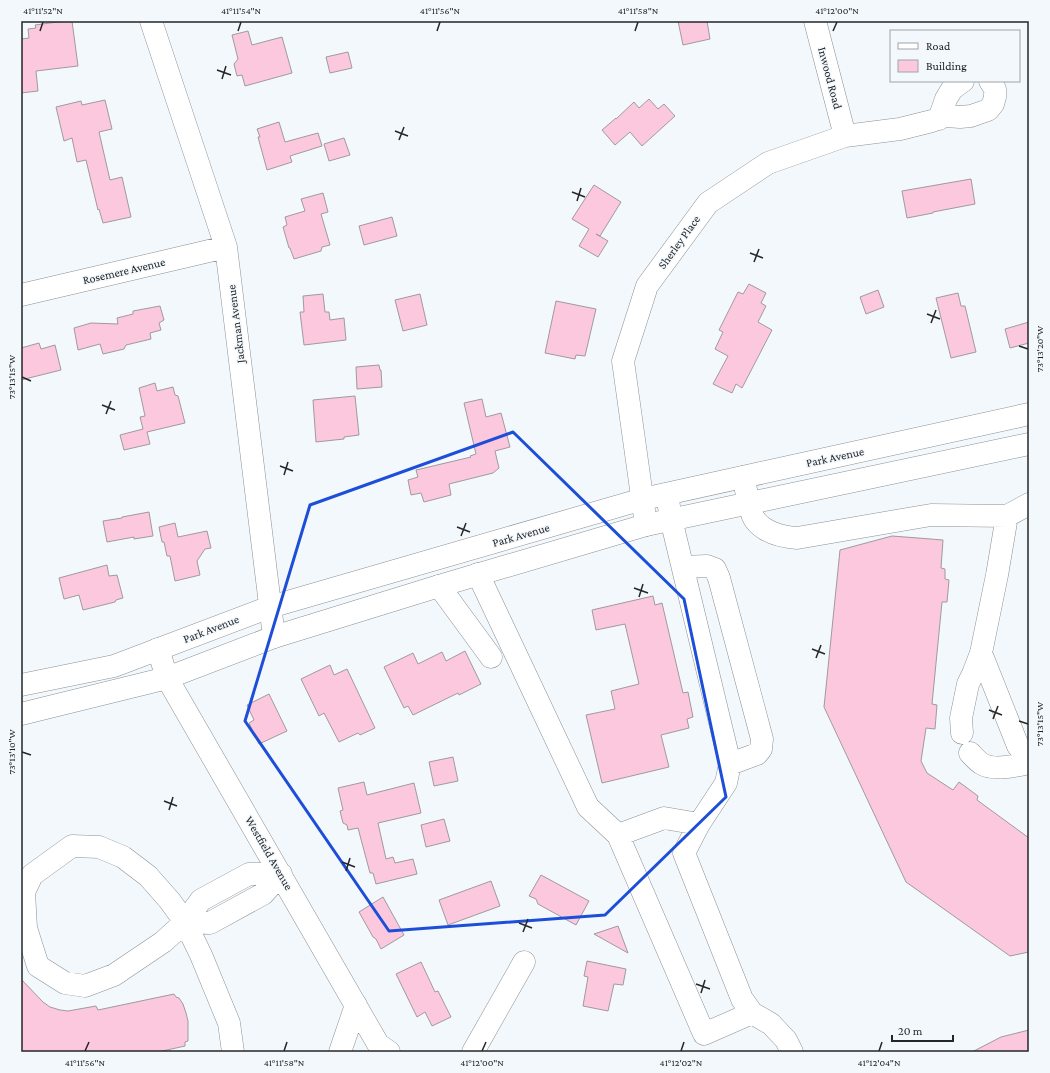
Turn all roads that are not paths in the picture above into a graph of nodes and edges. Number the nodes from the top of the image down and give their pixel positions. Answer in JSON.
{"nodes":[{"id":1,"x":151,"y":21,"type":"edge"},
{"id":2,"x":815,"y":21,"type":"edge"},
{"id":3,"x":962,"y":82,"type":"edge"},
{"id":4,"x":991,"y":82,"type":"edge"},
{"id":5,"x":940,"y":118,"type":"junction"},
{"id":6,"x":845,"y":136,"type":"junction"},
{"id":7,"x":226,"y":247,"type":"junction"},
{"id":8,"x":21,"y":294,"type":"edge"},
{"id":9,"x":1029,"y":414,"type":"edge"},
{"id":10,"x":1029,"y":444,"type":"edge"},
{"id":11,"x":744,"y":477,"type":"junction"},
{"id":12,"x":667,"y":494,"type":"junction"},
{"id":13,"x":643,"y":499,"type":"junction"},
{"id":14,"x":749,"y":503,"type":"junction"},
{"id":15,"x":1029,"y":504,"type":"edge"},
{"id":16,"x":1007,"y":516,"type":"junction"},
{"id":17,"x":672,"y":519,"type":"junction"},
{"id":18,"x":646,"y":525,"type":"junction"},
{"id":19,"x":683,"y":567,"type":"junction"},
{"id":20,"x":478,"y":574,"type":"junction"},
{"id":21,"x":439,"y":586,"type":"junction"},
{"id":22,"x":270,"y":607,"type":"junction"},
{"id":23,"x":274,"y":637,"type":"junction"},
{"id":24,"x":158,"y":649,"type":"junction"},
{"id":25,"x":981,"y":653,"type":"junction"},
{"id":26,"x":491,"y":657,"type":"dead end"},
{"id":27,"x":167,"y":678,"type":"junction"},
{"id":28,"x":21,"y":685,"type":"edge"},
{"id":29,"x":21,"y":714,"type":"edge"},
{"id":30,"x":1029,"y":756,"type":"edge"},
{"id":31,"x":1029,"y":763,"type":"edge"},
{"id":32,"x":730,"y":764,"type":"junction"},
{"id":33,"x":699,"y":824,"type":"junction"},
{"id":34,"x":618,"y":835,"type":"junction"},
{"id":35,"x":281,"y":874,"type":"junction"},
{"id":36,"x":184,"y":922,"type":"junction"},
{"id":37,"x":524,"y":962,"type":"dead end"},
{"id":38,"x":356,"y":1005,"type":"junction"},
{"id":39,"x":752,"y":1013,"type":"junction"},
{"id":40,"x":233,"y":1052,"type":"edge"},
{"id":41,"x":340,"y":1052,"type":"edge"},
{"id":42,"x":389,"y":1052,"type":"edge"},
{"id":43,"x":473,"y":1052,"type":"edge"},
{"id":44,"x":792,"y":1052,"type":"edge"}],
"edges":[{"from":1,"to":7,"type":"street","name":"Jackman Avenue"},
{"from":2,"to":6,"type":"street","name":"Inwood Road"},
{"from":3,"to":5,"type":"street"},
{"from":4,"to":5,"type":"street","name":"Sherley Place"},
{"from":5,"to":6,"type":"street","name":"Sherley Place"},
{"from":6,"to":13,"type":"street","name":"Sherley Place"},
{"from":7,"to":8,"type":"street","name":"Rosemere Avenue"},
{"from":7,"to":22,"type":"street","name":"Jackman Avenue"},
{"from":9,"to":11,"type":"street","name":"Park Avenue"},
{"from":10,"to":14,"type":"street","name":"Park Avenue"},
{"from":11,"to":12,"type":"street","name":"Park Avenue"},
{"from":11,"to":14,"type":"street"},
{"from":12,"to":13,"type":"street","name":"Park Avenue"},
{"from":12,"to":17,"type":"street"},
{"from":13,"to":18,"type":"street","name":"Sherley Place"},
{"from":13,"to":22,"type":"street","name":"Park Avenue"},
{"from":14,"to":16,"type":"street"},
{"from":14,"to":17,"type":"street","name":"Park Avenue"},
{"from":15,"to":16,"type":"street"},
{"from":16,"to":25,"type":"street"},
{"from":17,"to":18,"type":"street","name":"Park Avenue"},
{"from":17,"to":19,"type":"street"},
{"from":18,"to":20,"type":"street","name":"Park Avenue"},
{"from":19,"to":32,"type":"street"},
{"from":19,"to":32,"type":"street"},
{"from":20,"to":21,"type":"street","name":"Park Avenue"},
{"from":20,"to":34,"type":"street"},
{"from":21,"to":23,"type":"street","name":"Park Avenue"},
{"from":21,"to":26,"type":"street"},
{"from":22,"to":23,"type":"street","name":"Jackman Avenue"},
{"from":22,"to":24,"type":"street","name":"Park Avenue"},
{"from":23,"to":27,"type":"street","name":"Park Avenue"},
{"from":24,"to":27,"type":"street","name":"Westfield Avenue"},
{"from":24,"to":28,"type":"street","name":"Park Avenue"},
{"from":25,"to":30,"type":"street"},
{"from":25,"to":31,"type":"street"},
{"from":27,"to":29,"type":"street","name":"Park Avenue"},
{"from":27,"to":35,"type":"street","name":"Westfield Avenue"},
{"from":32,"to":33,"type":"street"},
{"from":33,"to":34,"type":"street"},
{"from":33,"to":39,"type":"street"},
{"from":34,"to":39,"type":"street"},
{"from":35,"to":36,"type":"street"},
{"from":35,"to":38,"type":"street","name":"Westfield Avenue"},
{"from":36,"to":36,"type":"street"},
{"from":36,"to":40,"type":"street"},
{"from":37,"to":43,"type":"street"},
{"from":38,"to":41,"type":"street"},
{"from":38,"to":42,"type":"street","name":"Westfield Avenue"},
{"from":39,"to":44,"type":"street"}]}
